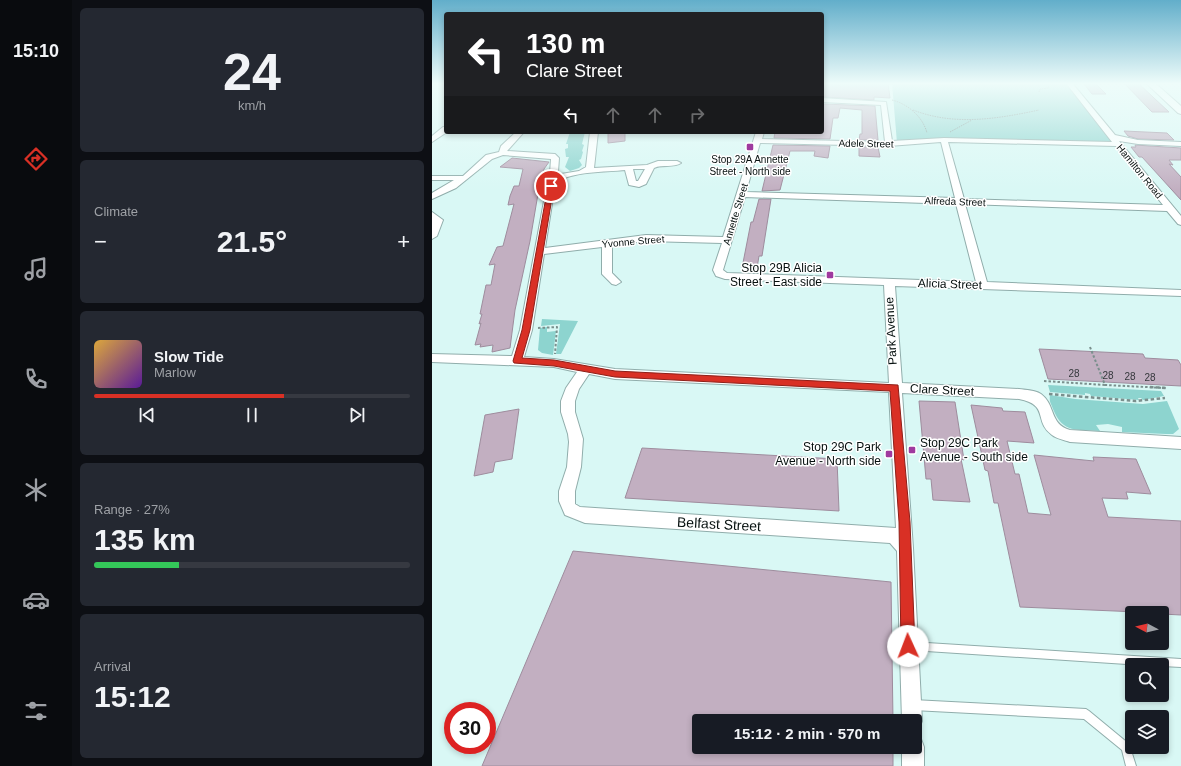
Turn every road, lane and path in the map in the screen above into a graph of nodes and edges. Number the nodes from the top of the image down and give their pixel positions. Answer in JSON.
{"nodes":[{"id":1,"x":887,"y":119,"type":"edge"},
{"id":2,"x":919,"y":119,"type":"edge"},
{"id":3,"x":952,"y":119,"type":"edge"},
{"id":4,"x":997,"y":119,"type":"edge"},
{"id":5,"x":1097,"y":119,"type":"edge"},
{"id":6,"x":972,"y":120,"type":"junction"},
{"id":7,"x":444,"y":131,"type":"edge"},
{"id":8,"x":518,"y":134,"type":"edge"},
{"id":9,"x":594,"y":134,"type":"edge"},
{"id":10,"x":921,"y":134,"type":"dead end"},
{"id":11,"x":759,"y":136,"type":"edge"},
{"id":12,"x":946,"y":137,"type":"junction"},
{"id":13,"x":432,"y":140,"type":"edge"},
{"id":14,"x":1115,"y":141,"type":"junction"},
{"id":15,"x":889,"y":144,"type":"junction"},
{"id":16,"x":1181,"y":144,"type":"edge"},
{"id":17,"x":503,"y":153,"type":"junction"},
{"id":18,"x":677,"y":163,"type":"dead end"},
{"id":19,"x":648,"y":167,"type":"junction"},
{"id":20,"x":629,"y":169,"type":"junction"},
{"id":21,"x":589,"y":170,"type":"junction"},
{"id":22,"x":560,"y":177,"type":"junction"},
{"id":23,"x":432,"y":178,"type":"edge"},
{"id":24,"x":461,"y":179,"type":"junction"},
{"id":25,"x":741,"y":194,"type":"junction"},
{"id":26,"x":432,"y":196,"type":"edge"},
{"id":27,"x":961,"y":201,"type":"junction"},
{"id":28,"x":1169,"y":208,"type":"junction"},
{"id":29,"x":432,"y":215,"type":"edge"},
{"id":30,"x":1181,"y":222,"type":"edge"},
{"id":31,"x":432,"y":236,"type":"edge"},
{"id":32,"x":726,"y":240,"type":"junction"},
{"id":33,"x":607,"y":243,"type":"junction"},
{"id":34,"x":539,"y":252,"type":"junction"},
{"id":35,"x":720,"y":274,"type":"joint"},
{"id":36,"x":616,"y":282,"type":"dead end"},
{"id":37,"x":889,"y":282,"type":"junction"},
{"id":38,"x":982,"y":285,"type":"junction"},
{"id":39,"x":1181,"y":293,"type":"edge"},
{"id":40,"x":538,"y":328,"type":"dead end"},
{"id":41,"x":1090,"y":347,"type":"dead end"},
{"id":42,"x":555,"y":357,"type":"dead end"},
{"id":43,"x":432,"y":358,"type":"edge"},
{"id":44,"x":517,"y":361,"type":"junction"},
{"id":45,"x":586,"y":369,"type":"junction"},
{"id":46,"x":1044,"y":381,"type":"dead end"},
{"id":47,"x":1105,"y":385,"type":"junction"},
{"id":48,"x":895,"y":388,"type":"junction"},
{"id":49,"x":1166,"y":388,"type":"dead end"},
{"id":50,"x":1042,"y":392,"type":"dead end"},
{"id":51,"x":1165,"y":398,"type":"dead end"},
{"id":52,"x":1181,"y":443,"type":"edge"},
{"id":53,"x":902,"y":543,"type":"junction"},
{"id":54,"x":908,"y":646,"type":"junction"},
{"id":55,"x":1181,"y":663,"type":"edge"},
{"id":56,"x":911,"y":713,"type":"edge"},
{"id":57,"x":913,"y":754,"type":"edge"},
{"id":58,"x":914,"y":766,"type":"edge"},
{"id":59,"x":1131,"y":766,"type":"edge"}],
"edges":[{"from":1,"to":15,"type":"street"},
{"from":2,"to":10,"type":"path"},
{"from":3,"to":6,"type":"path"},
{"from":4,"to":6,"type":"path"},
{"from":5,"to":14,"type":"street","name":"Hamilton Road"},
{"from":6,"to":12,"type":"path"},
{"from":7,"to":13,"type":"street"},
{"from":8,"to":17,"type":"street"},
{"from":9,"to":21,"type":"street"},
{"from":11,"to":15,"type":"street","name":"Adele Street"},
{"from":11,"to":25,"type":"street","name":"Annette Street"},
{"from":12,"to":14,"type":"street","name":"Adele Street"},
{"from":12,"to":15,"type":"street","name":"Adele Street"},
{"from":12,"to":27,"type":"street"},
{"from":14,"to":16,"type":"street","name":"Adele Street"},
{"from":14,"to":28,"type":"street","name":"Hamilton Road"},
{"from":17,"to":22,"type":"street"},
{"from":17,"to":24,"type":"street"},
{"from":18,"to":19,"type":"street"},
{"from":19,"to":20,"type":"street"},
{"from":19,"to":20,"type":"street"},
{"from":20,"to":21,"type":"street"},
{"from":21,"to":22,"type":"street"},
{"from":22,"to":34,"type":"street"},
{"from":23,"to":24,"type":"street"},
{"from":24,"to":26,"type":"street"},
{"from":25,"to":27,"type":"street","name":"Alfreda Street"},
{"from":25,"to":32,"type":"street","name":"Annette Street"},
{"from":27,"to":28,"type":"street","name":"Alfreda Street"},
{"from":27,"to":38,"type":"street"},
{"from":28,"to":30,"type":"street","name":"Hamilton Road"},
{"from":29,"to":31,"type":"street"},
{"from":32,"to":33,"type":"street","name":"Yvonne Street"},
{"from":32,"to":35,"type":"street","name":"Annette Street"},
{"from":33,"to":34,"type":"street","name":"Yvonne Street"},
{"from":33,"to":36,"type":"street"},
{"from":34,"to":44,"type":"street"},
{"from":35,"to":37,"type":"street","name":"Alicia Street"},
{"from":37,"to":38,"type":"street","name":"Alicia Street"},
{"from":37,"to":48,"type":"street","name":"Park Avenue"},
{"from":38,"to":39,"type":"street","name":"Alicia Street"},
{"from":40,"to":42,"type":"path"},
{"from":41,"to":47,"type":"path"},
{"from":43,"to":44,"type":"street","name":"Clare Street"},
{"from":44,"to":45,"type":"street","name":"Clare Street"},
{"from":45,"to":48,"type":"street","name":"Clare Street"},
{"from":45,"to":53,"type":"street","name":"Belfast Street"},
{"from":46,"to":47,"type":"path"},
{"from":47,"to":49,"type":"path"},
{"from":48,"to":52,"type":"street","name":"Clare Street"},
{"from":48,"to":53,"type":"street","name":"Park Avenue"},
{"from":50,"to":51,"type":"path"},
{"from":53,"to":54,"type":"street","name":"Park Avenue"},
{"from":54,"to":55,"type":"lane"},
{"from":54,"to":56,"type":"street","name":"Park Avenue"},
{"from":56,"to":59,"type":"lane"},
{"from":57,"to":58,"type":"street"}]}
